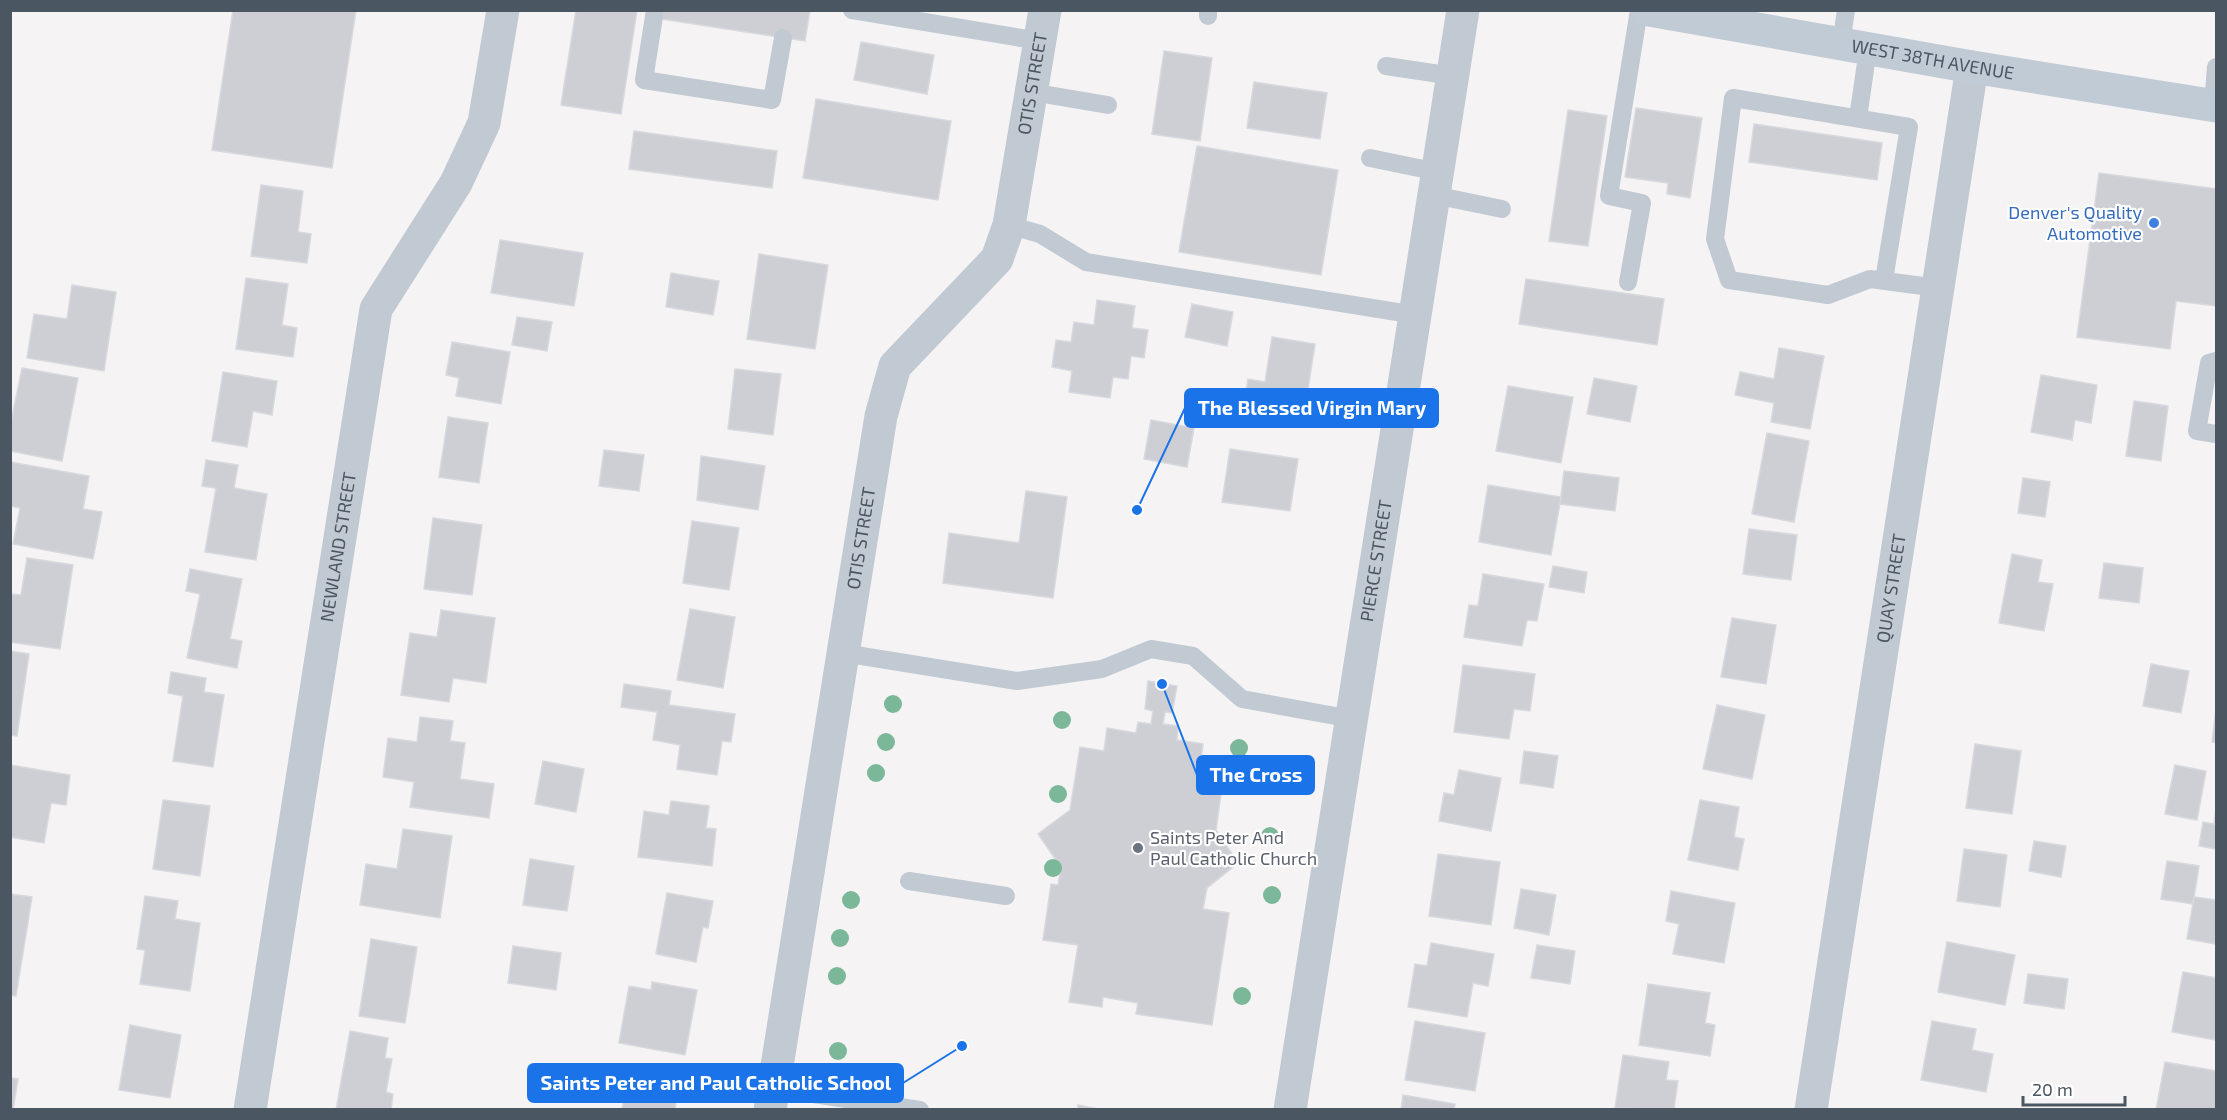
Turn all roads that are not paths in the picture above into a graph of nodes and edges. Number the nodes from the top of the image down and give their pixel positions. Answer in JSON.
{"nodes":[{"id":1,"x":504,"y":10,"type":"edge"},
{"id":2,"x":655,"y":10,"type":"edge"},
{"id":3,"x":852,"y":10,"type":"edge"},
{"id":4,"x":1463,"y":10,"type":"edge"},
{"id":5,"x":1846,"y":10,"type":"edge"},
{"id":6,"x":1652,"y":11,"type":"edge"},
{"id":7,"x":1042,"y":26,"type":"edge"},
{"id":8,"x":783,"y":38,"type":"dead end"},
{"id":9,"x":1855,"y":46,"type":"junction"},
{"id":10,"x":1386,"y":66,"type":"dead end"},
{"id":11,"x":1972,"y":67,"type":"junction"},
{"id":12,"x":2217,"y":67,"type":"edge"},
{"id":13,"x":1453,"y":76,"type":"junction"},
{"id":14,"x":1031,"y":92,"type":"junction"},
{"id":15,"x":1108,"y":105,"type":"dead end"},
{"id":16,"x":2215,"y":105,"type":"edge"},
{"id":17,"x":1858,"y":118,"type":"junction"},
{"id":18,"x":1370,"y":158,"type":"dead end"},
{"id":19,"x":1436,"y":183,"type":"junction"},
{"id":20,"x":1502,"y":209,"type":"dead end"},
{"id":21,"x":1009,"y":225,"type":"junction"},
{"id":22,"x":1884,"y":280,"type":"junction"},
{"id":23,"x":1628,"y":282,"type":"dead end"},
{"id":24,"x":1938,"y":288,"type":"junction"},
{"id":25,"x":1416,"y":315,"type":"junction"},
{"id":26,"x":2217,"y":361,"type":"edge"},
{"id":27,"x":2217,"y":434,"type":"edge"},
{"id":28,"x":843,"y":653,"type":"junction"},
{"id":29,"x":1352,"y":719,"type":"junction"},
{"id":30,"x":909,"y":881,"type":"dead end"},
{"id":31,"x":1006,"y":896,"type":"dead end"},
{"id":32,"x":772,"y":1099,"type":"edge"},
{"id":33,"x":250,"y":1110,"type":"edge"},
{"id":34,"x":920,"y":1110,"type":"edge"},
{"id":35,"x":1290,"y":1110,"type":"edge"},
{"id":36,"x":1811,"y":1110,"type":"edge"}],
"edges":[{"from":1,"to":33,"type":"street","name":"NEWLAND STREET"},
{"from":2,"to":8,"type":"lane"},
{"from":3,"to":7,"type":"lane"},
{"from":4,"to":13,"type":"street","name":"PIERCE STREET"},
{"from":5,"to":9,"type":"lane"},
{"from":6,"to":9,"type":"main road","name":"WEST 38TH AVENUE"},
{"from":6,"to":23,"type":"lane"},
{"from":7,"to":14,"type":"street","name":"OTIS STREET"},
{"from":9,"to":11,"type":"main road","name":"WEST 38TH AVENUE"},
{"from":9,"to":17,"type":"lane"},
{"from":10,"to":13,"type":"lane"},
{"from":11,"to":16,"type":"main road","name":"WEST 38TH AVENUE"},
{"from":11,"to":24,"type":"street","name":"QUAY STREET"},
{"from":12,"to":16,"type":"lane"},
{"from":13,"to":19,"type":"street","name":"PIERCE STREET"},
{"from":14,"to":15,"type":"lane"},
{"from":14,"to":21,"type":"street","name":"OTIS STREET"},
{"from":17,"to":22,"type":"lane"},
{"from":17,"to":22,"type":"lane"},
{"from":18,"to":19,"type":"lane"},
{"from":19,"to":20,"type":"lane"},
{"from":19,"to":25,"type":"street","name":"PIERCE STREET"},
{"from":21,"to":25,"type":"lane"},
{"from":21,"to":28,"type":"street","name":"OTIS STREET"},
{"from":22,"to":24,"type":"lane"},
{"from":24,"to":36,"type":"street","name":"QUAY STREET"},
{"from":25,"to":29,"type":"street","name":"PIERCE STREET"},
{"from":26,"to":27,"type":"lane"},
{"from":28,"to":29,"type":"lane"},
{"from":28,"to":32,"type":"street","name":"OTIS STREET"},
{"from":29,"to":35,"type":"street","name":"PIERCE STREET"},
{"from":30,"to":31,"type":"lane"},
{"from":32,"to":34,"type":"lane"}]}
